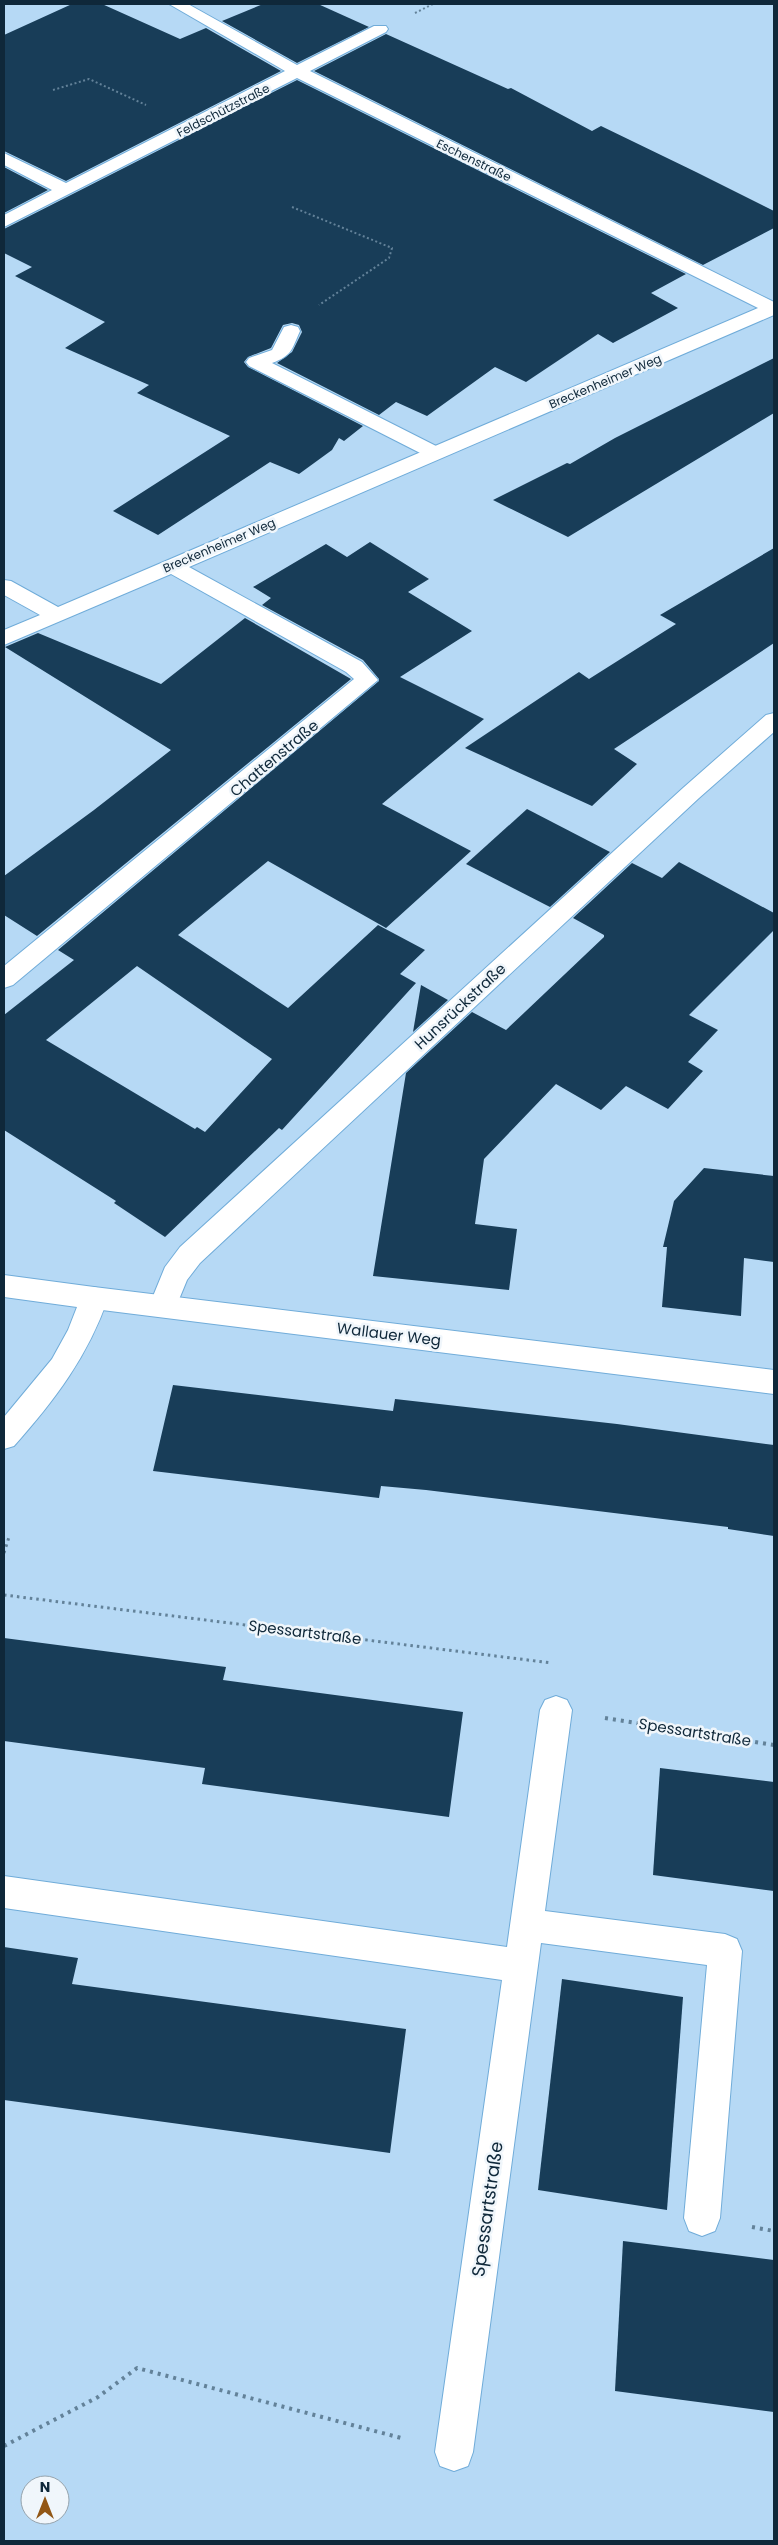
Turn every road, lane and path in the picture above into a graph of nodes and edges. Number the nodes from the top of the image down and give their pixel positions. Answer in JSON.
{"nodes":[{"id":1,"x":177,"y":4,"type":"edge"},
{"id":2,"x":380,"y":30,"type":"dead end"},
{"id":3,"x":298,"y":72,"type":"junction"},
{"id":4,"x":53,"y":90,"type":"dead end"},
{"id":5,"x":192,"y":126,"type":"junction"},
{"id":6,"x":4,"y":158,"type":"edge"},
{"id":7,"x":65,"y":190,"type":"junction"},
{"id":8,"x":292,"y":207,"type":"dead end"},
{"id":9,"x":4,"y":222,"type":"edge"},
{"id":10,"x":774,"y":309,"type":"edge"},
{"id":11,"x":291,"y":331,"type":"joint"},
{"id":12,"x":435,"y":453,"type":"junction"},
{"id":13,"x":172,"y":566,"type":"junction"},
{"id":14,"x":4,"y":586,"type":"edge"},
{"id":15,"x":57,"y":615,"type":"junction"},
{"id":16,"x":4,"y":638,"type":"edge"},
{"id":17,"x":774,"y":720,"type":"edge"},
{"id":18,"x":4,"y":979,"type":"edge"},
{"id":19,"x":4,"y":1286,"type":"edge"},
{"id":20,"x":94,"y":1298,"type":"junction"},
{"id":21,"x":163,"y":1306,"type":"junction"},
{"id":22,"x":774,"y":1382,"type":"edge"},
{"id":23,"x":4,"y":1437,"type":"edge"},
{"id":24,"x":8,"y":1537,"type":"dead end"},
{"id":25,"x":4,"y":1553,"type":"edge"},
{"id":26,"x":4,"y":1595,"type":"edge"},
{"id":27,"x":556,"y":1710,"type":"junction"},
{"id":28,"x":774,"y":1745,"type":"edge"},
{"id":29,"x":4,"y":1892,"type":"edge"},
{"id":30,"x":526,"y":1925,"type":"junction"},
{"id":31,"x":520,"y":1966,"type":"junction"},
{"id":32,"x":702,"y":2218,"type":"dead end"},
{"id":33,"x":4,"y":2446,"type":"edge"},
{"id":34,"x":454,"y":2452,"type":"joint"}],
"edges":[{"from":1,"to":3,"type":"street","name":"Eschenstraße"},
{"from":2,"to":3,"type":"street","name":"Feldschützstraße"},
{"from":3,"to":5,"type":"street","name":"Feldschützstraße"},
{"from":3,"to":10,"type":"street","name":"Eschenstraße"},
{"from":4,"to":5,"type":"path"},
{"from":5,"to":7,"type":"street","name":"Feldschützstraße"},
{"from":6,"to":7,"type":"street"},
{"from":7,"to":9,"type":"street","name":"Feldschützstraße"},
{"from":8,"to":11,"type":"path"},
{"from":10,"to":12,"type":"street","name":"Breckenheimer Weg"},
{"from":11,"to":12,"type":"street"},
{"from":12,"to":13,"type":"street","name":"Breckenheimer Weg"},
{"from":13,"to":15,"type":"street","name":"Breckenheimer Weg"},
{"from":13,"to":18,"type":"street","name":"Chattenstraße"},
{"from":14,"to":15,"type":"street"},
{"from":15,"to":16,"type":"street","name":"Breckenheimer Weg"},
{"from":17,"to":21,"type":"street","name":"Hunsrückstraße"},
{"from":19,"to":20,"type":"street","name":"Wallauer Weg"},
{"from":20,"to":21,"type":"street","name":"Wallauer Weg"},
{"from":20,"to":23,"type":"street"},
{"from":21,"to":22,"type":"street","name":"Wallauer Weg"},
{"from":24,"to":25,"type":"path"},
{"from":26,"to":27,"type":"path","name":"Spessartstraße"},
{"from":27,"to":28,"type":"path","name":"Spessartstraße"},
{"from":27,"to":30,"type":"street","name":"Spessartstraße"},
{"from":29,"to":31,"type":"street"},
{"from":30,"to":31,"type":"street","name":"Spessartstraße"},
{"from":30,"to":32,"type":"street"},
{"from":31,"to":34,"type":"street","name":"Spessartstraße"},
{"from":33,"to":34,"type":"path"}]}
